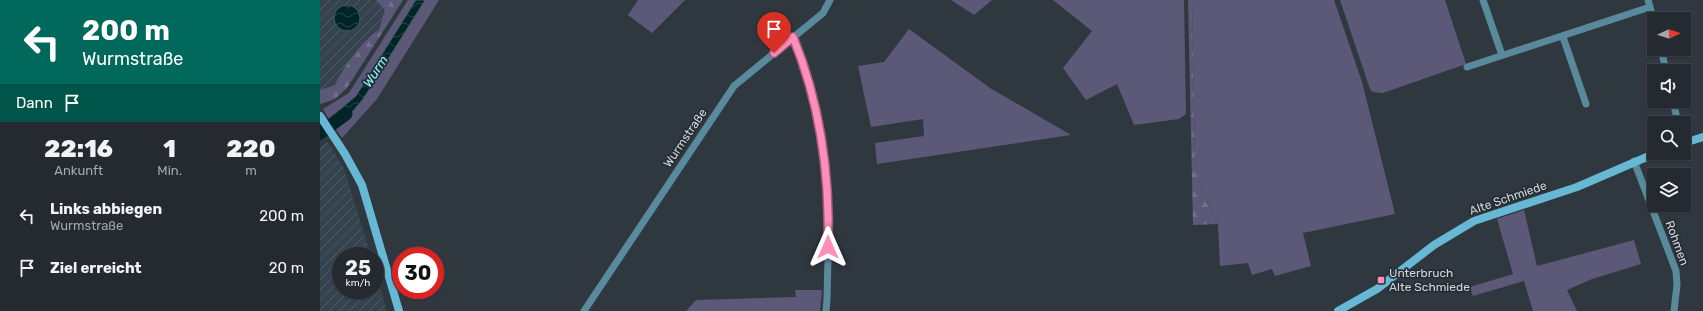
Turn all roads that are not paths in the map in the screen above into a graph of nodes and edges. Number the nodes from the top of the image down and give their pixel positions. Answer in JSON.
{"nodes":[{"id":1,"x":830,"y":0,"type":"edge"},
{"id":2,"x":1483,"y":0,"type":"edge"},
{"id":3,"x":1649,"y":3,"type":"edge"},
{"id":4,"x":793,"y":37,"type":"junction"},
{"id":5,"x":1563,"y":37,"type":"junction"},
{"id":6,"x":1502,"y":55,"type":"junction"},
{"id":7,"x":1467,"y":67,"type":"dead end"},
{"id":8,"x":1586,"y":104,"type":"dead end"},
{"id":9,"x":321,"y":118,"type":"edge"},
{"id":10,"x":1703,"y":137,"type":"edge"},
{"id":11,"x":1691,"y":141,"type":"edge"},
{"id":12,"x":1647,"y":156,"type":"edge"},
{"id":13,"x":1634,"y":161,"type":"junction"},
{"id":14,"x":398,"y":311,"type":"edge"},
{"id":15,"x":584,"y":311,"type":"edge"},
{"id":16,"x":826,"y":311,"type":"edge"},
{"id":17,"x":1338,"y":311,"type":"edge"},
{"id":18,"x":1674,"y":311,"type":"edge"}],
"edges":[{"from":1,"to":4,"type":"street","name":"Wurmstraße"},
{"from":2,"to":6,"type":"street"},
{"from":3,"to":5,"type":"street"},
{"from":4,"to":15,"type":"street","name":"Wurmstraße"},
{"from":4,"to":16,"type":"street"},
{"from":5,"to":6,"type":"street"},
{"from":5,"to":8,"type":"street"},
{"from":6,"to":7,"type":"street"},
{"from":9,"to":14,"type":"street"},
{"from":10,"to":11,"type":"street"},
{"from":12,"to":13,"type":"street","name":"Alte Schmiede"},
{"from":13,"to":17,"type":"street","name":"Alte Schmiede"},
{"from":13,"to":18,"type":"street","name":"Rohmen"}]}
